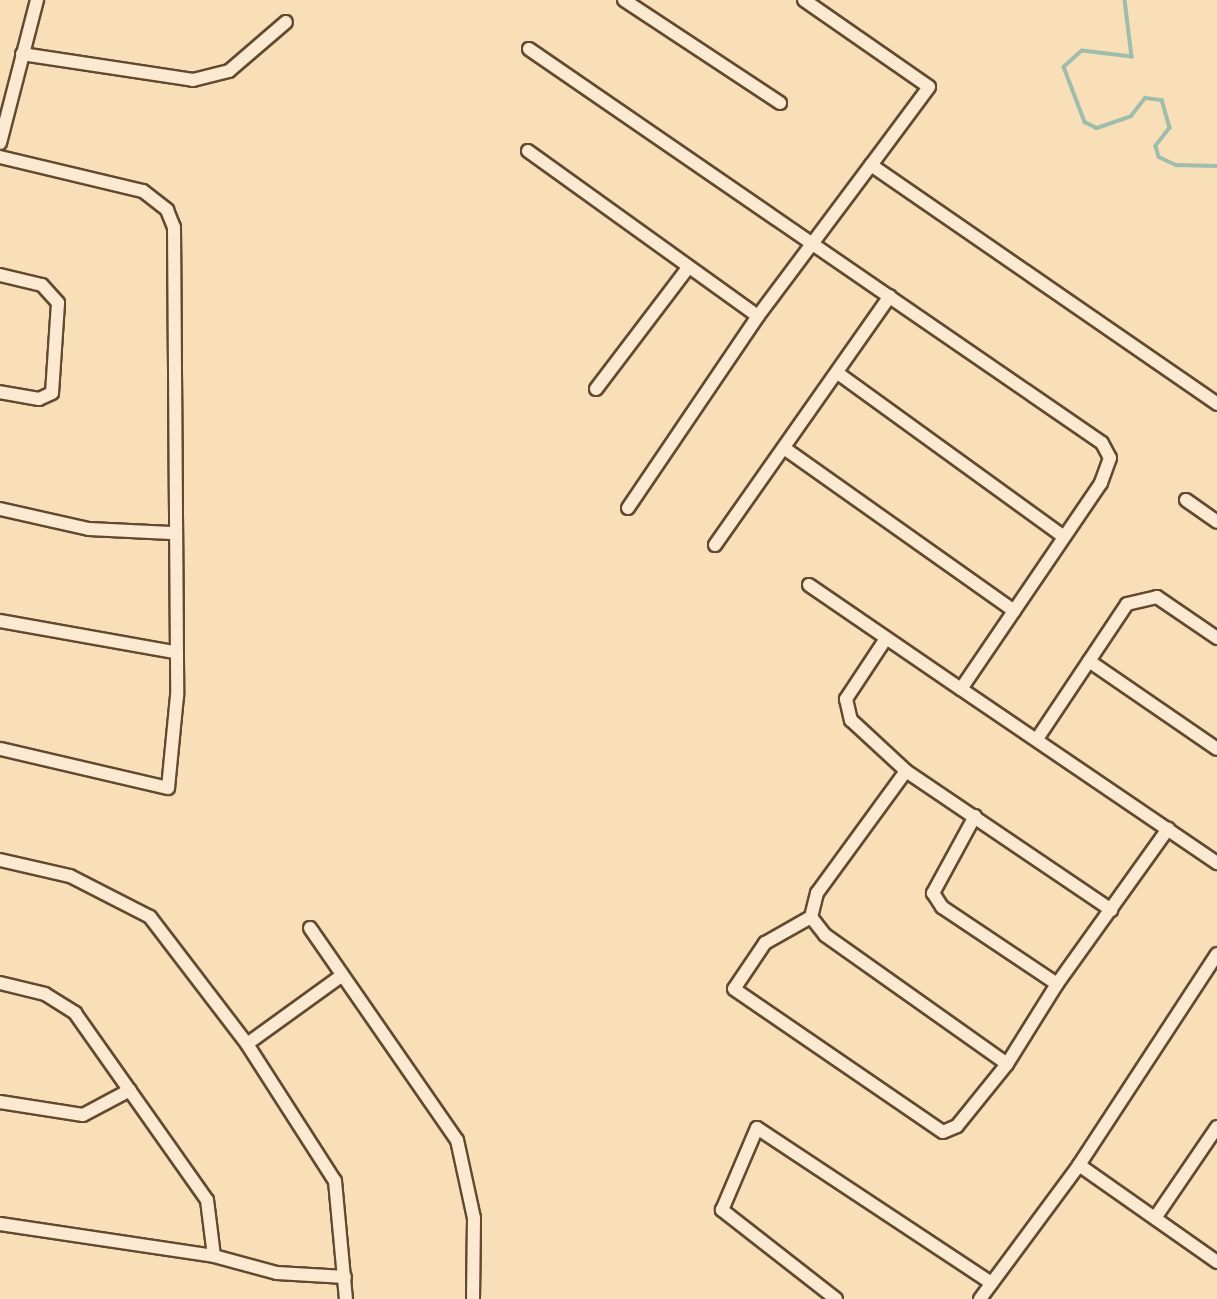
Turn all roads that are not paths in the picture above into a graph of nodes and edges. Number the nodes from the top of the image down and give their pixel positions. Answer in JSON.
{"nodes":[{"id":1,"x":37,"y":0,"type":"edge"},
{"id":2,"x":624,"y":0,"type":"edge"},
{"id":3,"x":804,"y":0,"type":"edge"},
{"id":4,"x":286,"y":22,"type":"dead end"},
{"id":5,"x":529,"y":49,"type":"dead end"},
{"id":6,"x":22,"y":54,"type":"junction"},
{"id":7,"x":780,"y":103,"type":"dead end"},
{"id":8,"x":0,"y":140,"type":"edge"},
{"id":9,"x":528,"y":151,"type":"dead end"},
{"id":10,"x":0,"y":157,"type":"edge"},
{"id":11,"x":871,"y":165,"type":"junction"},
{"id":12,"x":810,"y":241,"type":"junction"},
{"id":13,"x":688,"y":268,"type":"junction"},
{"id":14,"x":0,"y":275,"type":"edge"},
{"id":15,"x":890,"y":296,"type":"junction"},
{"id":16,"x":758,"y":316,"type":"junction"},
{"id":17,"x":839,"y":374,"type":"junction"},
{"id":18,"x":596,"y":389,"type":"dead end"},
{"id":19,"x":0,"y":392,"type":"edge"},
{"id":20,"x":1217,"y":404,"type":"edge"},
{"id":21,"x":784,"y":448,"type":"junction"},
{"id":22,"x":1186,"y":500,"type":"dead end"},
{"id":23,"x":628,"y":508,"type":"dead end"},
{"id":24,"x":0,"y":509,"type":"edge"},
{"id":25,"x":1217,"y":522,"type":"edge"},
{"id":26,"x":172,"y":533,"type":"junction"},
{"id":27,"x":1063,"y":536,"type":"junction"},
{"id":28,"x":715,"y":545,"type":"dead end"},
{"id":29,"x":809,"y":585,"type":"dead end"},
{"id":30,"x":1014,"y":611,"type":"junction"},
{"id":31,"x":0,"y":621,"type":"edge"},
{"id":32,"x":1217,"y":638,"type":"edge"},
{"id":33,"x":885,"y":640,"type":"junction"},
{"id":34,"x":174,"y":652,"type":"junction"},
{"id":35,"x":1088,"y":661,"type":"junction"},
{"id":36,"x":961,"y":689,"type":"junction"},
{"id":37,"x":1037,"y":738,"type":"junction"},
{"id":38,"x":0,"y":749,"type":"edge"},
{"id":39,"x":1217,"y":749,"type":"edge"},
{"id":40,"x":906,"y":771,"type":"junction"},
{"id":41,"x":975,"y":816,"type":"junction"},
{"id":42,"x":1168,"y":828,"type":"junction"},
{"id":43,"x":0,"y":860,"type":"edge"},
{"id":44,"x":1217,"y":863,"type":"edge"},
{"id":45,"x":1111,"y":909,"type":"junction"},
{"id":46,"x":811,"y":917,"type":"junction"},
{"id":47,"x":310,"y":929,"type":"dead end"},
{"id":48,"x":1217,"y":954,"type":"edge"},
{"id":49,"x":340,"y":977,"type":"junction"},
{"id":50,"x":0,"y":984,"type":"edge"},
{"id":51,"x":1057,"y":984,"type":"junction"},
{"id":52,"x":247,"y":1044,"type":"junction"},
{"id":53,"x":1007,"y":1064,"type":"junction"},
{"id":54,"x":130,"y":1090,"type":"junction"},
{"id":55,"x":0,"y":1102,"type":"edge"},
{"id":56,"x":1217,"y":1127,"type":"edge"},
{"id":57,"x":1079,"y":1166,"type":"junction"},
{"id":58,"x":1155,"y":1218,"type":"junction"},
{"id":59,"x":0,"y":1224,"type":"edge"},
{"id":60,"x":214,"y":1256,"type":"junction"},
{"id":61,"x":1217,"y":1262,"type":"edge"},
{"id":62,"x":345,"y":1277,"type":"junction"},
{"id":63,"x":991,"y":1283,"type":"junction"},
{"id":64,"x":346,"y":1299,"type":"edge"},
{"id":65,"x":473,"y":1299,"type":"edge"},
{"id":66,"x":836,"y":1299,"type":"edge"},
{"id":67,"x":979,"y":1299,"type":"edge"}],
"edges":[{"from":1,"to":6,"type":"street"},
{"from":2,"to":7,"type":"street"},
{"from":3,"to":11,"type":"street"},
{"from":4,"to":6,"type":"street"},
{"from":5,"to":12,"type":"street"},
{"from":6,"to":8,"type":"street"},
{"from":9,"to":13,"type":"street"},
{"from":10,"to":26,"type":"street"},
{"from":11,"to":12,"type":"street"},
{"from":11,"to":20,"type":"street"},
{"from":12,"to":15,"type":"street"},
{"from":12,"to":16,"type":"street"},
{"from":13,"to":16,"type":"street"},
{"from":13,"to":18,"type":"street"},
{"from":14,"to":19,"type":"street"},
{"from":15,"to":17,"type":"street"},
{"from":15,"to":27,"type":"street"},
{"from":16,"to":23,"type":"street"},
{"from":17,"to":21,"type":"street"},
{"from":17,"to":27,"type":"street"},
{"from":21,"to":28,"type":"street"},
{"from":21,"to":30,"type":"street"},
{"from":22,"to":25,"type":"street"},
{"from":24,"to":26,"type":"street"},
{"from":26,"to":34,"type":"street"},
{"from":27,"to":30,"type":"street"},
{"from":29,"to":33,"type":"street"},
{"from":30,"to":36,"type":"street"},
{"from":31,"to":34,"type":"street"},
{"from":32,"to":35,"type":"street"},
{"from":33,"to":36,"type":"street"},
{"from":33,"to":40,"type":"street"},
{"from":34,"to":38,"type":"street"},
{"from":35,"to":37,"type":"street"},
{"from":35,"to":39,"type":"street"},
{"from":36,"to":37,"type":"street"},
{"from":37,"to":42,"type":"street"},
{"from":40,"to":41,"type":"street"},
{"from":40,"to":46,"type":"street"},
{"from":41,"to":45,"type":"street"},
{"from":41,"to":51,"type":"street"},
{"from":42,"to":44,"type":"street"},
{"from":42,"to":45,"type":"street"},
{"from":43,"to":52,"type":"street"},
{"from":45,"to":51,"type":"street"},
{"from":46,"to":53,"type":"street"},
{"from":46,"to":53,"type":"street"},
{"from":47,"to":49,"type":"street"},
{"from":48,"to":57,"type":"street"},
{"from":49,"to":52,"type":"street"},
{"from":49,"to":65,"type":"street"},
{"from":50,"to":54,"type":"street"},
{"from":51,"to":53,"type":"street"},
{"from":52,"to":62,"type":"street"},
{"from":54,"to":55,"type":"street"},
{"from":54,"to":60,"type":"street"},
{"from":56,"to":58,"type":"street"},
{"from":57,"to":58,"type":"street"},
{"from":57,"to":63,"type":"street"},
{"from":58,"to":61,"type":"street"},
{"from":59,"to":60,"type":"street"},
{"from":60,"to":62,"type":"street"},
{"from":62,"to":64,"type":"street"},
{"from":63,"to":66,"type":"street"},
{"from":63,"to":67,"type":"street"}]}
